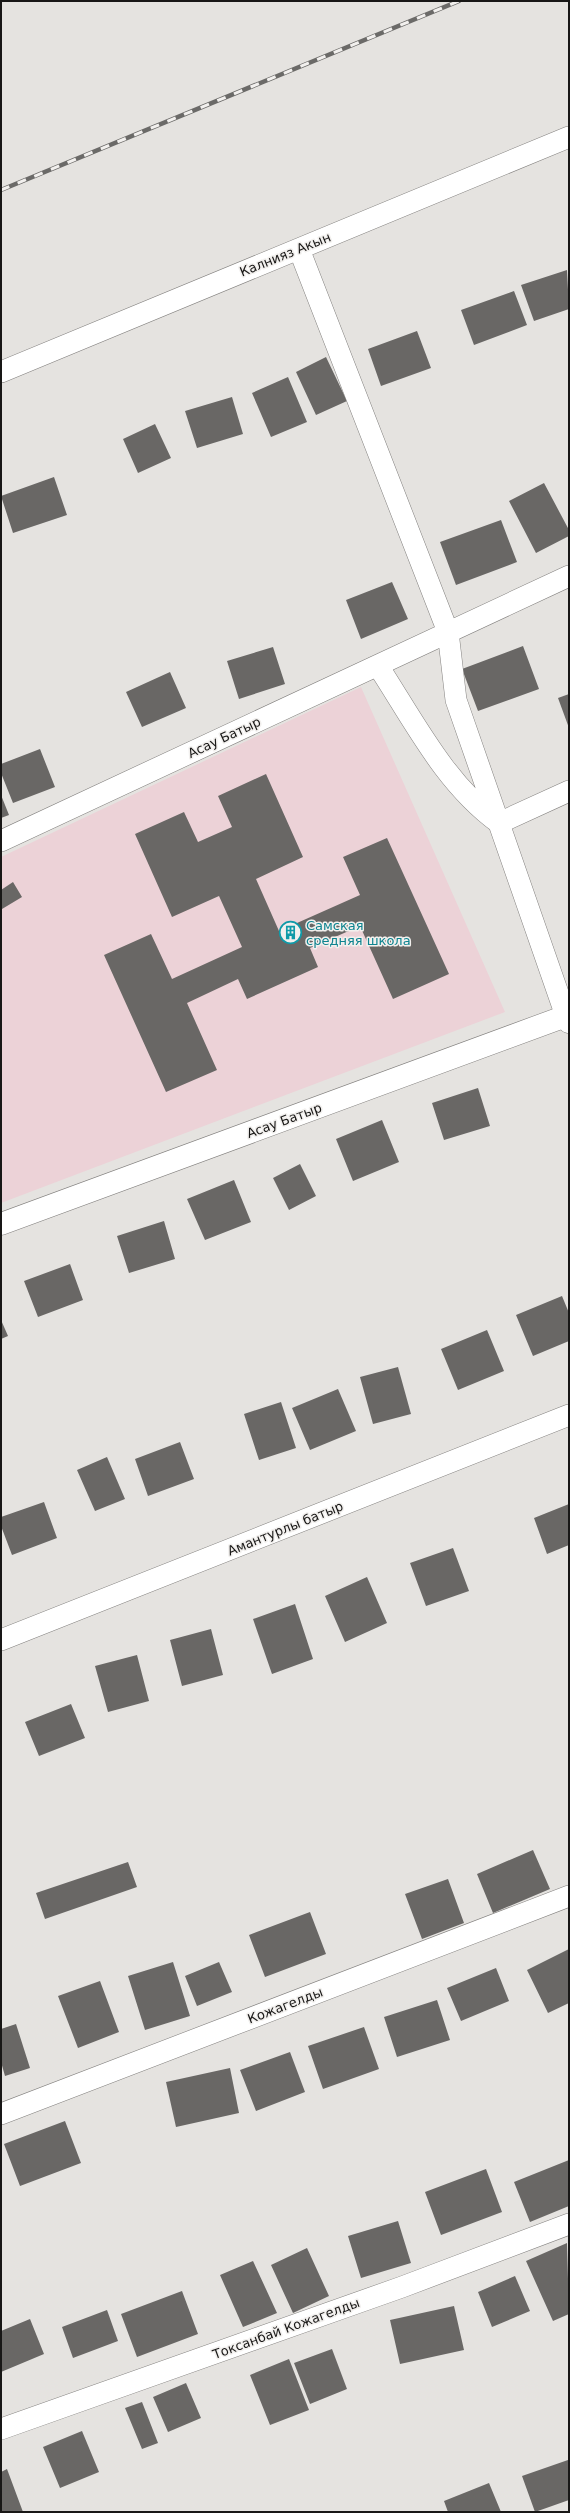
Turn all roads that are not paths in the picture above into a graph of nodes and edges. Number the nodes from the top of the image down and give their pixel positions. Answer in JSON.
{"nodes":[{"id":1,"x":569,"y":137,"type":"edge"},
{"id":2,"x":299,"y":249,"type":"junction"},
{"id":3,"x":1,"y":372,"type":"edge"},
{"id":4,"x":569,"y":576,"type":"edge"},
{"id":5,"x":448,"y":632,"type":"junction"},
{"id":6,"x":378,"y":666,"type":"junction"},
{"id":7,"x":569,"y":791,"type":"edge"},
{"id":8,"x":499,"y":823,"type":"junction"},
{"id":9,"x":1,"y":842,"type":"edge"},
{"id":10,"x":568,"y":1019,"type":"edge"},
{"id":11,"x":1,"y":1224,"type":"edge"},
{"id":12,"x":569,"y":1415,"type":"edge"},
{"id":13,"x":1,"y":1640,"type":"edge"},
{"id":14,"x":569,"y":1896,"type":"edge"},
{"id":15,"x":1,"y":2114,"type":"edge"},
{"id":16,"x":569,"y":2224,"type":"edge"},
{"id":17,"x":1,"y":2429,"type":"edge"}],
"edges":[{"from":1,"to":2,"type":"street","name":"Калнияз Акын"},
{"from":2,"to":3,"type":"street","name":"Калнияз Акын"},
{"from":2,"to":5,"type":"street"},
{"from":4,"to":5,"type":"street","name":"Асау Батыр"},
{"from":5,"to":6,"type":"street","name":"Асау Батыр"},
{"from":5,"to":8,"type":"street"},
{"from":6,"to":8,"type":"street"},
{"from":6,"to":9,"type":"street","name":"Асау Батыр"},
{"from":7,"to":8,"type":"street"},
{"from":8,"to":10,"type":"street"},
{"from":10,"to":11,"type":"street","name":"Асау Батыр"},
{"from":12,"to":13,"type":"street","name":"Амантурлы батыр"},
{"from":14,"to":15,"type":"street","name":"Кожагелды"},
{"from":16,"to":17,"type":"street","name":"Токсанбай Кожагелды"}]}
